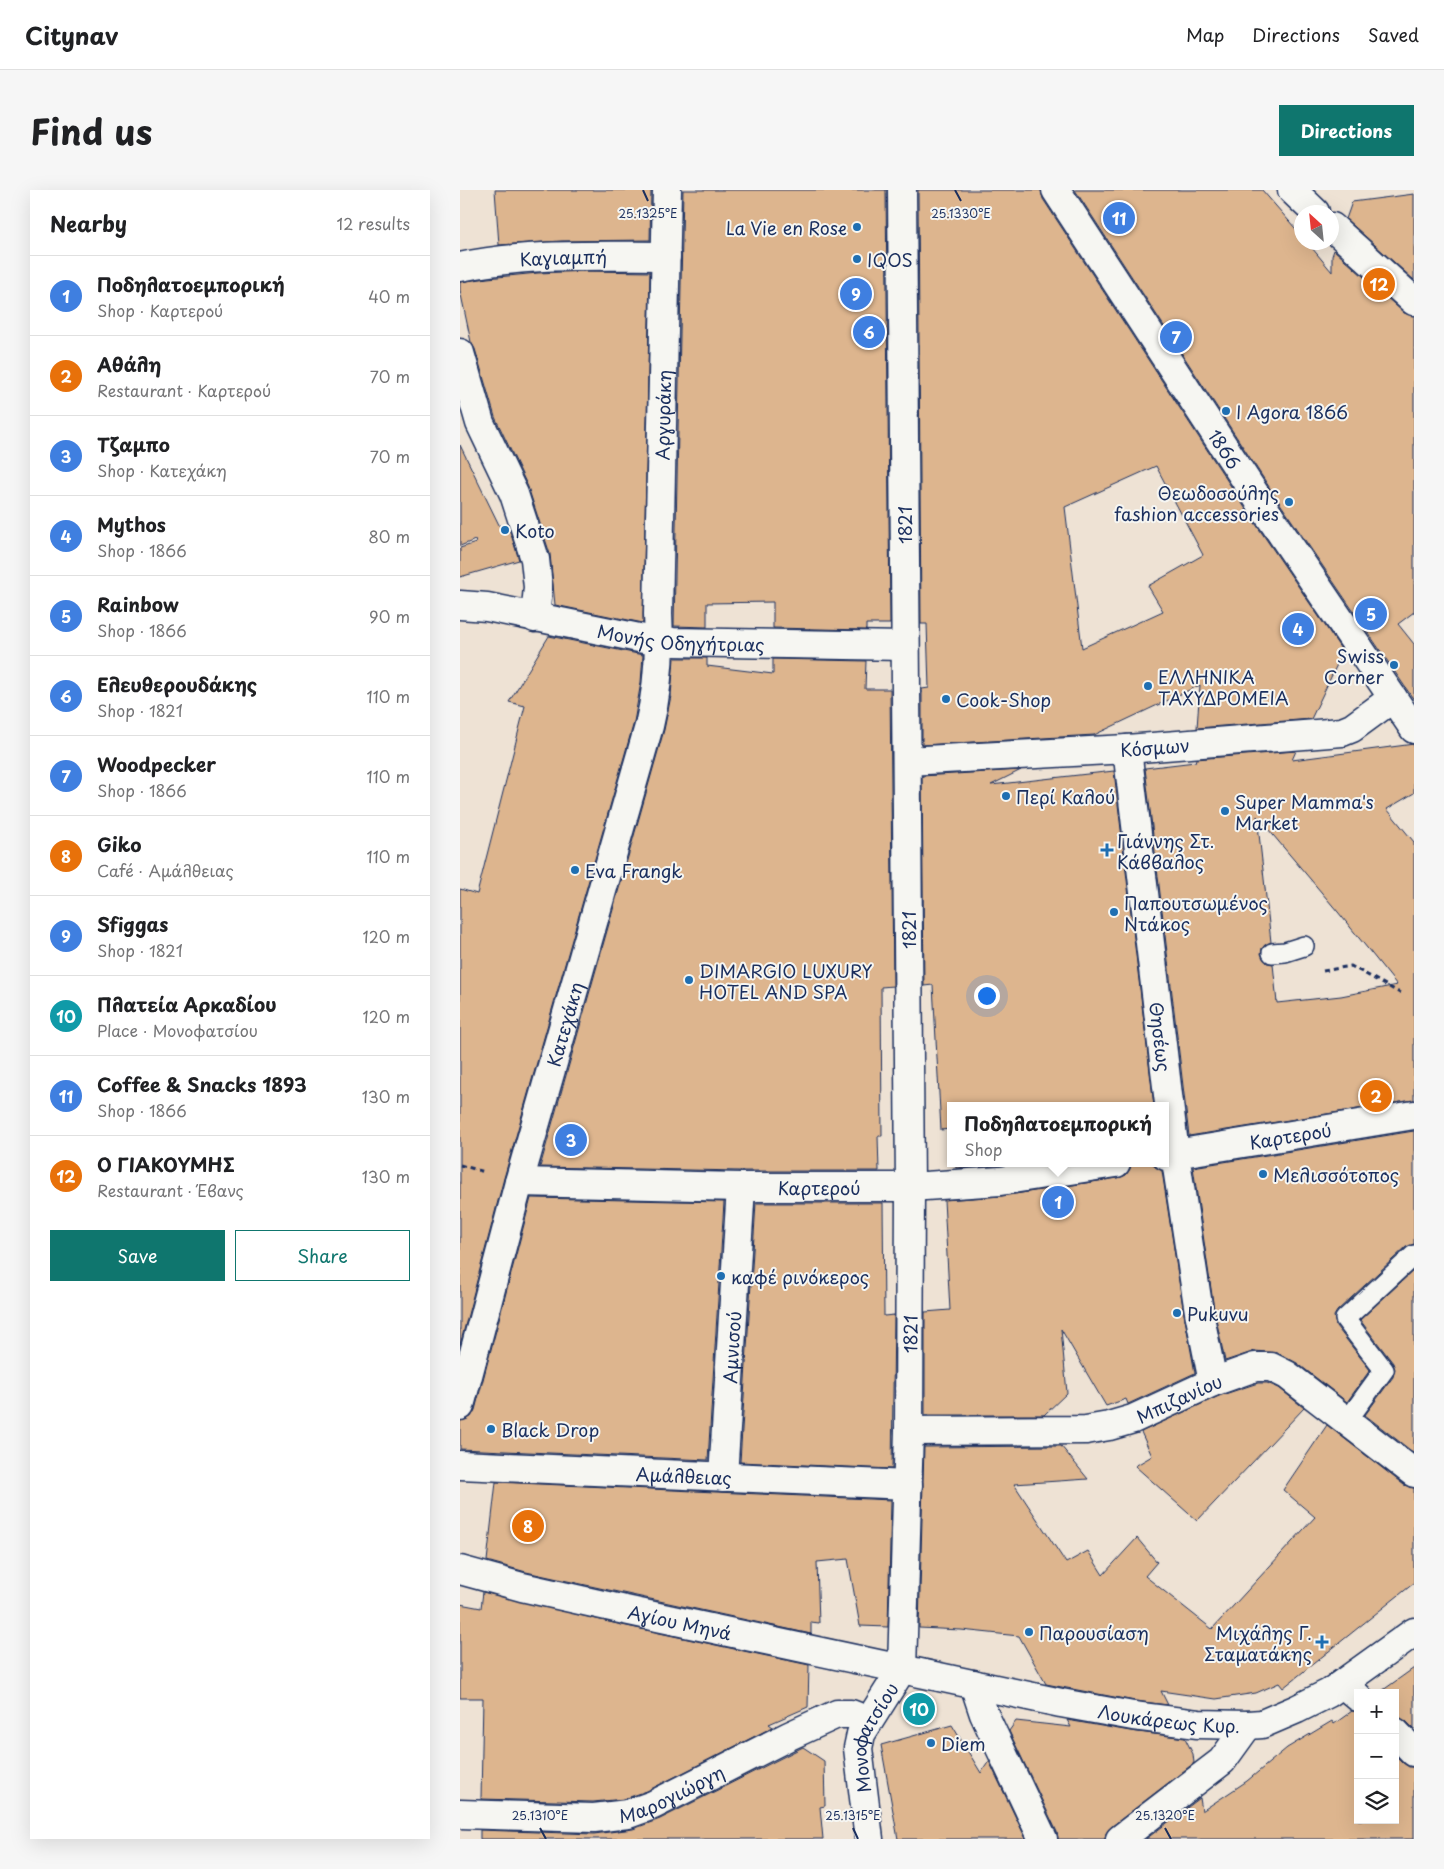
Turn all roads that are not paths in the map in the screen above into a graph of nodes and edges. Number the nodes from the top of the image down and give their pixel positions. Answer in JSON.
{"nodes":[{"id":1,"x":667,"y":190,"type":"edge"},
{"id":2,"x":902,"y":190,"type":"edge"},
{"id":3,"x":1056,"y":190,"type":"edge"},
{"id":4,"x":1292,"y":190,"type":"edge"},
{"id":5,"x":1308,"y":205,"type":"edge"},
{"id":6,"x":1339,"y":233,"type":"edge"},
{"id":7,"x":666,"y":256,"type":"junction"},
{"id":8,"x":460,"y":267,"type":"edge"},
{"id":9,"x":1414,"y":301,"type":"edge"},
{"id":10,"x":460,"y":353,"type":"edge"},
{"id":11,"x":460,"y":605,"type":"edge"},
{"id":12,"x":535,"y":618,"type":"junction"},
{"id":13,"x":659,"y":640,"type":"junction"},
{"id":14,"x":905,"y":646,"type":"junction"},
{"id":15,"x":1393,"y":698,"type":"junction"},
{"id":16,"x":1414,"y":729,"type":"edge"},
{"id":17,"x":1127,"y":749,"type":"junction"},
{"id":18,"x":907,"y":761,"type":"junction"},
{"id":19,"x":1304,"y":946,"type":"dead end"},
{"id":20,"x":1272,"y":953,"type":"dead end"},
{"id":21,"x":1168,"y":1102,"type":"edge"},
{"id":22,"x":1414,"y":1115,"type":"edge"},
{"id":23,"x":1169,"y":1132,"type":"edge"},
{"id":24,"x":1170,"y":1155,"type":"edge"},
{"id":25,"x":1090,"y":1167,"type":"edge"},
{"id":26,"x":519,"y":1182,"type":"junction"},
{"id":27,"x":740,"y":1187,"type":"junction"},
{"id":28,"x":910,"y":1187,"type":"junction"},
{"id":29,"x":1414,"y":1255,"type":"edge"},
{"id":30,"x":1213,"y":1382,"type":"junction"},
{"id":31,"x":460,"y":1406,"type":"edge"},
{"id":32,"x":1347,"y":1421,"type":"junction"},
{"id":33,"x":909,"y":1431,"type":"junction"},
{"id":34,"x":460,"y":1465,"type":"edge"},
{"id":35,"x":1414,"y":1473,"type":"edge"},
{"id":36,"x":723,"y":1477,"type":"junction"},
{"id":37,"x":908,"y":1485,"type":"junction"},
{"id":38,"x":460,"y":1570,"type":"edge"},
{"id":39,"x":1414,"y":1632,"type":"edge"},
{"id":40,"x":902,"y":1669,"type":"junction"},
{"id":41,"x":974,"y":1684,"type":"junction"},
{"id":42,"x":1351,"y":1690,"type":"edge"},
{"id":43,"x":869,"y":1721,"type":"junction"},
{"id":44,"x":1248,"y":1725,"type":"junction"},
{"id":45,"x":1397,"y":1734,"type":"edge"},
{"id":46,"x":1414,"y":1752,"type":"edge"},
{"id":47,"x":460,"y":1814,"type":"edge"},
{"id":48,"x":594,"y":1829,"type":"edge"},
{"id":49,"x":869,"y":1839,"type":"edge"},
{"id":50,"x":1042,"y":1839,"type":"edge"},
{"id":51,"x":1120,"y":1839,"type":"edge"}],
"edges":[{"from":1,"to":7,"type":"street","name":"Αργυράκη"},
{"from":2,"to":14,"type":"street","name":"1821"},
{"from":3,"to":15,"type":"street","name":"1866"},
{"from":4,"to":5,"type":"street"},
{"from":6,"to":9,"type":"street"},
{"from":7,"to":8,"type":"street","name":"Καγιαμπή"},
{"from":7,"to":13,"type":"street","name":"Αργυράκη"},
{"from":10,"to":12,"type":"street"},
{"from":11,"to":12,"type":"street","name":"Μονής Οδηγήτριας"},
{"from":12,"to":13,"type":"street","name":"Μονής Οδηγήτριας"},
{"from":13,"to":14,"type":"street","name":"Μονής Οδηγήτριας"},
{"from":13,"to":26,"type":"street","name":"Κατεχάκη"},
{"from":14,"to":18,"type":"street","name":"1821"},
{"from":15,"to":16,"type":"street","name":"1866"},
{"from":15,"to":17,"type":"street","name":"Κόσμων"},
{"from":17,"to":18,"type":"street","name":"Κόσμων"},
{"from":17,"to":21,"type":"street","name":"Θησέως"},
{"from":18,"to":28,"type":"street","name":"1821"},
{"from":19,"to":20,"type":"lane"},
{"from":22,"to":24,"type":"street","name":"Καρτερού"},
{"from":23,"to":24,"type":"street","name":"Θησέως"},
{"from":24,"to":30,"type":"street","name":"Θησέως"},
{"from":25,"to":28,"type":"street","name":"Καρτερού"},
{"from":26,"to":27,"type":"street","name":"Καρτερού"},
{"from":26,"to":31,"type":"street","name":"Κατεχάκη"},
{"from":27,"to":28,"type":"street","name":"Καρτερού"},
{"from":27,"to":36,"type":"street","name":"Αμνισού"},
{"from":28,"to":33,"type":"street","name":"1821"},
{"from":29,"to":32,"type":"lane"},
{"from":30,"to":32,"type":"street","name":"Μπιζανίου"},
{"from":30,"to":33,"type":"street","name":"Μπιζανίου"},
{"from":32,"to":35,"type":"street","name":"Μπιζανίου"},
{"from":33,"to":37,"type":"street","name":"1821"},
{"from":34,"to":36,"type":"street","name":"Αμάλθειας"},
{"from":36,"to":37,"type":"street","name":"Αμάλθειας"},
{"from":37,"to":40,"type":"street","name":"1821"},
{"from":38,"to":40,"type":"street","name":"Αγίου Μηνά"},
{"from":39,"to":42,"type":"street","name":"Λουκάρεως Κυρ."},
{"from":40,"to":41,"type":"street","name":"Λουκάρεως Κυρ."},
{"from":40,"to":43,"type":"street","name":"Μονοφατσίου"},
{"from":41,"to":44,"type":"street","name":"Λουκάρεως Κυρ."},
{"from":41,"to":50,"type":"street"},
{"from":42,"to":44,"type":"street","name":"Λουκάρεως Κυρ."},
{"from":43,"to":48,"type":"street","name":"Μαρογιώργη"},
{"from":43,"to":49,"type":"street","name":"Μονοφατσίου"},
{"from":44,"to":51,"type":"street"},
{"from":45,"to":46,"type":"street"},
{"from":47,"to":48,"type":"street","name":"Μαρογιώργη"}]}
